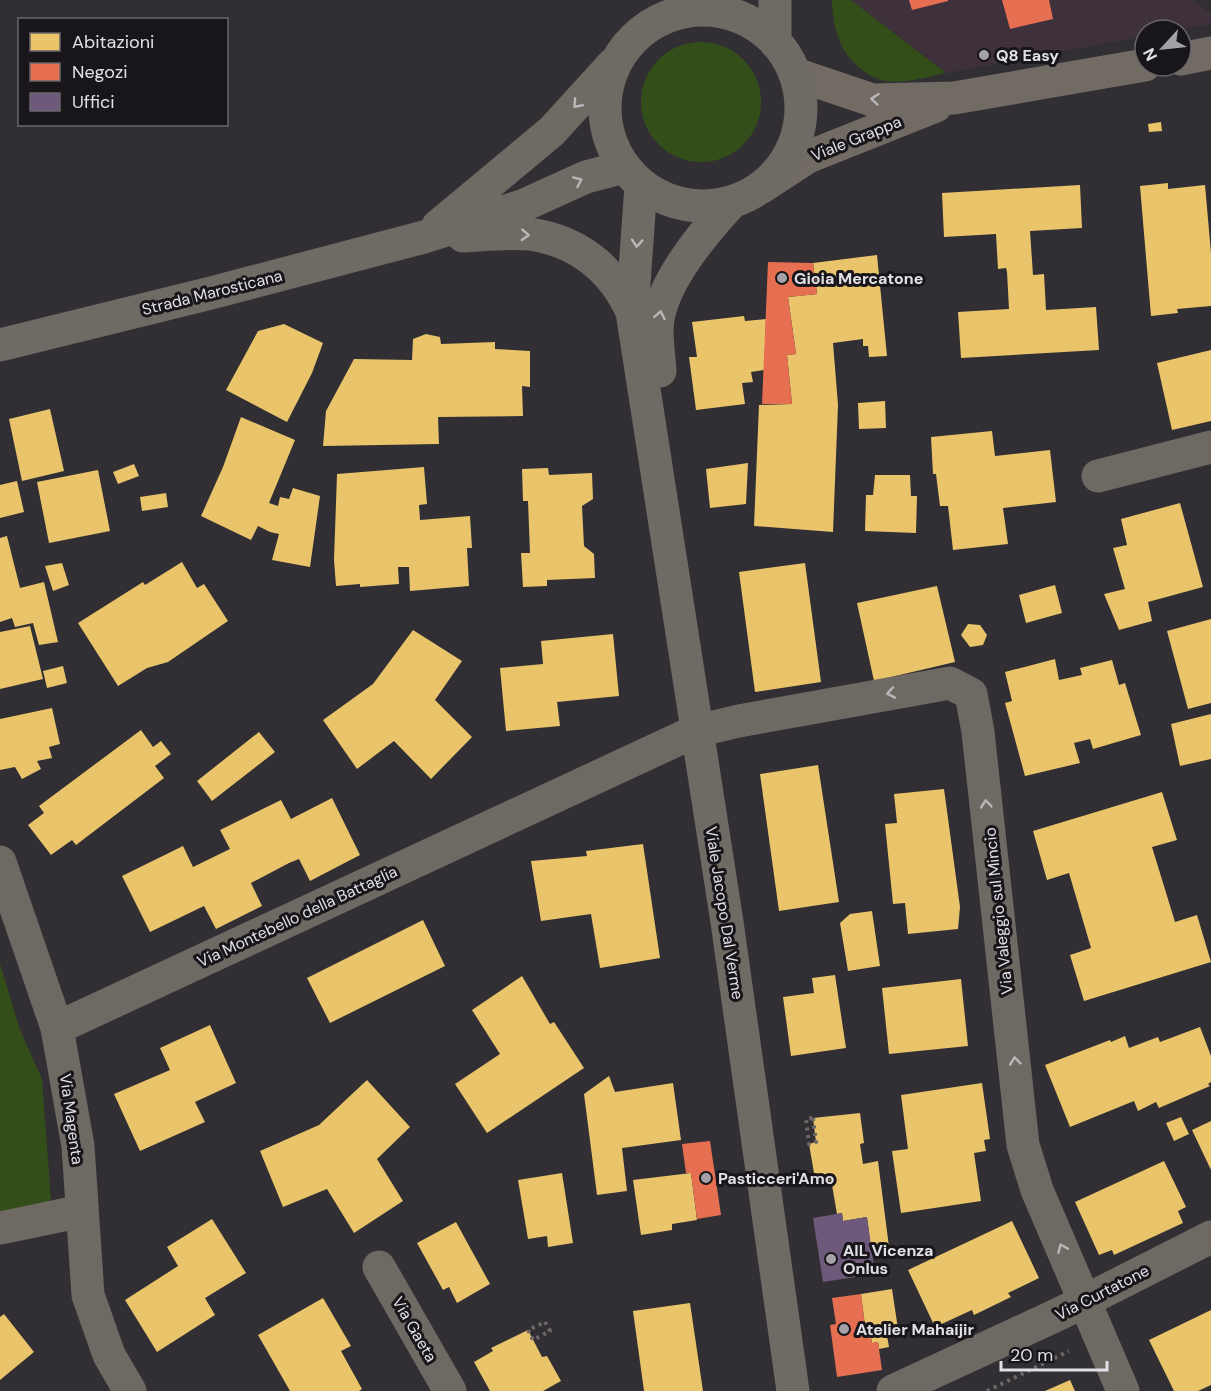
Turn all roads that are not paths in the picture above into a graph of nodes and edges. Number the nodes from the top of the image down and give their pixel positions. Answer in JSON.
{"nodes":[{"id":1,"x":676,"y":0,"type":"edge"},
{"id":2,"x":775,"y":0,"type":"edge"},
{"id":3,"x":652,"y":24,"type":"junction"},
{"id":4,"x":776,"y":42,"type":"junction"},
{"id":5,"x":1211,"y":53,"type":"edge"},
{"id":6,"x":1193,"y":57,"type":"edge"},
{"id":7,"x":617,"y":61,"type":"junction"},
{"id":8,"x":1133,"y":67,"type":"edge"},
{"id":9,"x":795,"y":74,"type":"junction"},
{"id":10,"x":954,"y":98,"type":"junction"},
{"id":11,"x":633,"y":176,"type":"junction"},
{"id":12,"x":762,"y":187,"type":"junction"},
{"id":13,"x":732,"y":202,"type":"junction"},
{"id":14,"x":424,"y":237,"type":"junction"},
{"id":15,"x":632,"y":312,"type":"junction"},
{"id":16,"x":0,"y":345,"type":"edge"},
{"id":17,"x":652,"y":435,"type":"junction"},
{"id":18,"x":1211,"y":447,"type":"edge"},
{"id":19,"x":1098,"y":476,"type":"dead end"},
{"id":20,"x":696,"y":731,"type":"junction"},
{"id":21,"x":0,"y":862,"type":"edge"},
{"id":22,"x":57,"y":1028,"type":"junction"},
{"id":23,"x":82,"y":1211,"type":"junction"},
{"id":24,"x":0,"y":1228,"type":"edge"},
{"id":25,"x":1211,"y":1237,"type":"edge"},
{"id":26,"x":379,"y":1267,"type":"dead end"},
{"id":27,"x":1085,"y":1302,"type":"junction"},
{"id":28,"x":130,"y":1391,"type":"edge"},
{"id":29,"x":450,"y":1391,"type":"edge"},
{"id":30,"x":793,"y":1391,"type":"edge"},
{"id":31,"x":893,"y":1391,"type":"edge"},
{"id":32,"x":1123,"y":1391,"type":"edge"}],
"edges":[{"from":1,"to":3,"type":"main road"},
{"from":2,"to":4,"type":"main road"},
{"from":3,"to":4,"type":"main road"},
{"from":3,"to":7,"type":"main road"},
{"from":4,"to":9,"type":"main road"},
{"from":5,"to":6,"type":"main road"},
{"from":7,"to":11,"type":"main road"},
{"from":7,"to":14,"type":"main road","name":"Strada Marosticana","one_way":true},
{"from":8,"to":10,"type":"main road","name":"Viale Grappa"},
{"from":10,"to":9,"type":"main road","name":"Viale Grappa","one_way":true},
{"from":9,"to":12,"type":"main road"},
{"from":10,"to":12,"type":"main road","name":"Viale Grappa"},
{"from":11,"to":13,"type":"main road"},
{"from":14,"to":11,"type":"main road","name":"Strada Marosticana","one_way":true},
{"from":11,"to":15,"type":"main road","name":"Viale Jacopo Dal Verme","one_way":true},
{"from":12,"to":13,"type":"main road"},
{"from":17,"to":13,"type":"main road","name":"Viale Jacopo Dal Verme","one_way":true},
{"from":14,"to":15,"type":"main road","name":"Strada Marosticana","one_way":true},
{"from":14,"to":16,"type":"main road","name":"Strada Marosticana"},
{"from":15,"to":17,"type":"main road","name":"Viale Jacopo Dal Verme"},
{"from":17,"to":20,"type":"main road","name":"Viale Jacopo Dal Verme"},
{"from":18,"to":19,"type":"street"},
{"from":20,"to":22,"type":"street","name":"Via Montebello della Battaglia"},
{"from":27,"to":20,"type":"street","name":"Via Valeggio sul Mincio","one_way":true},
{"from":20,"to":30,"type":"main road","name":"Viale Jacopo Dal Verme"},
{"from":21,"to":22,"type":"street"},
{"from":22,"to":23,"type":"street","name":"Via Magenta"},
{"from":23,"to":24,"type":"street"},
{"from":23,"to":28,"type":"street","name":"Via Magenta"},
{"from":25,"to":27,"type":"street","name":"Via Curtatone"},
{"from":26,"to":29,"type":"street","name":"Via Gaeta"},
{"from":27,"to":31,"type":"street","name":"Via Curtatone"},
{"from":27,"to":32,"type":"street","name":"Via Valeggio sul Mincio"}]}
